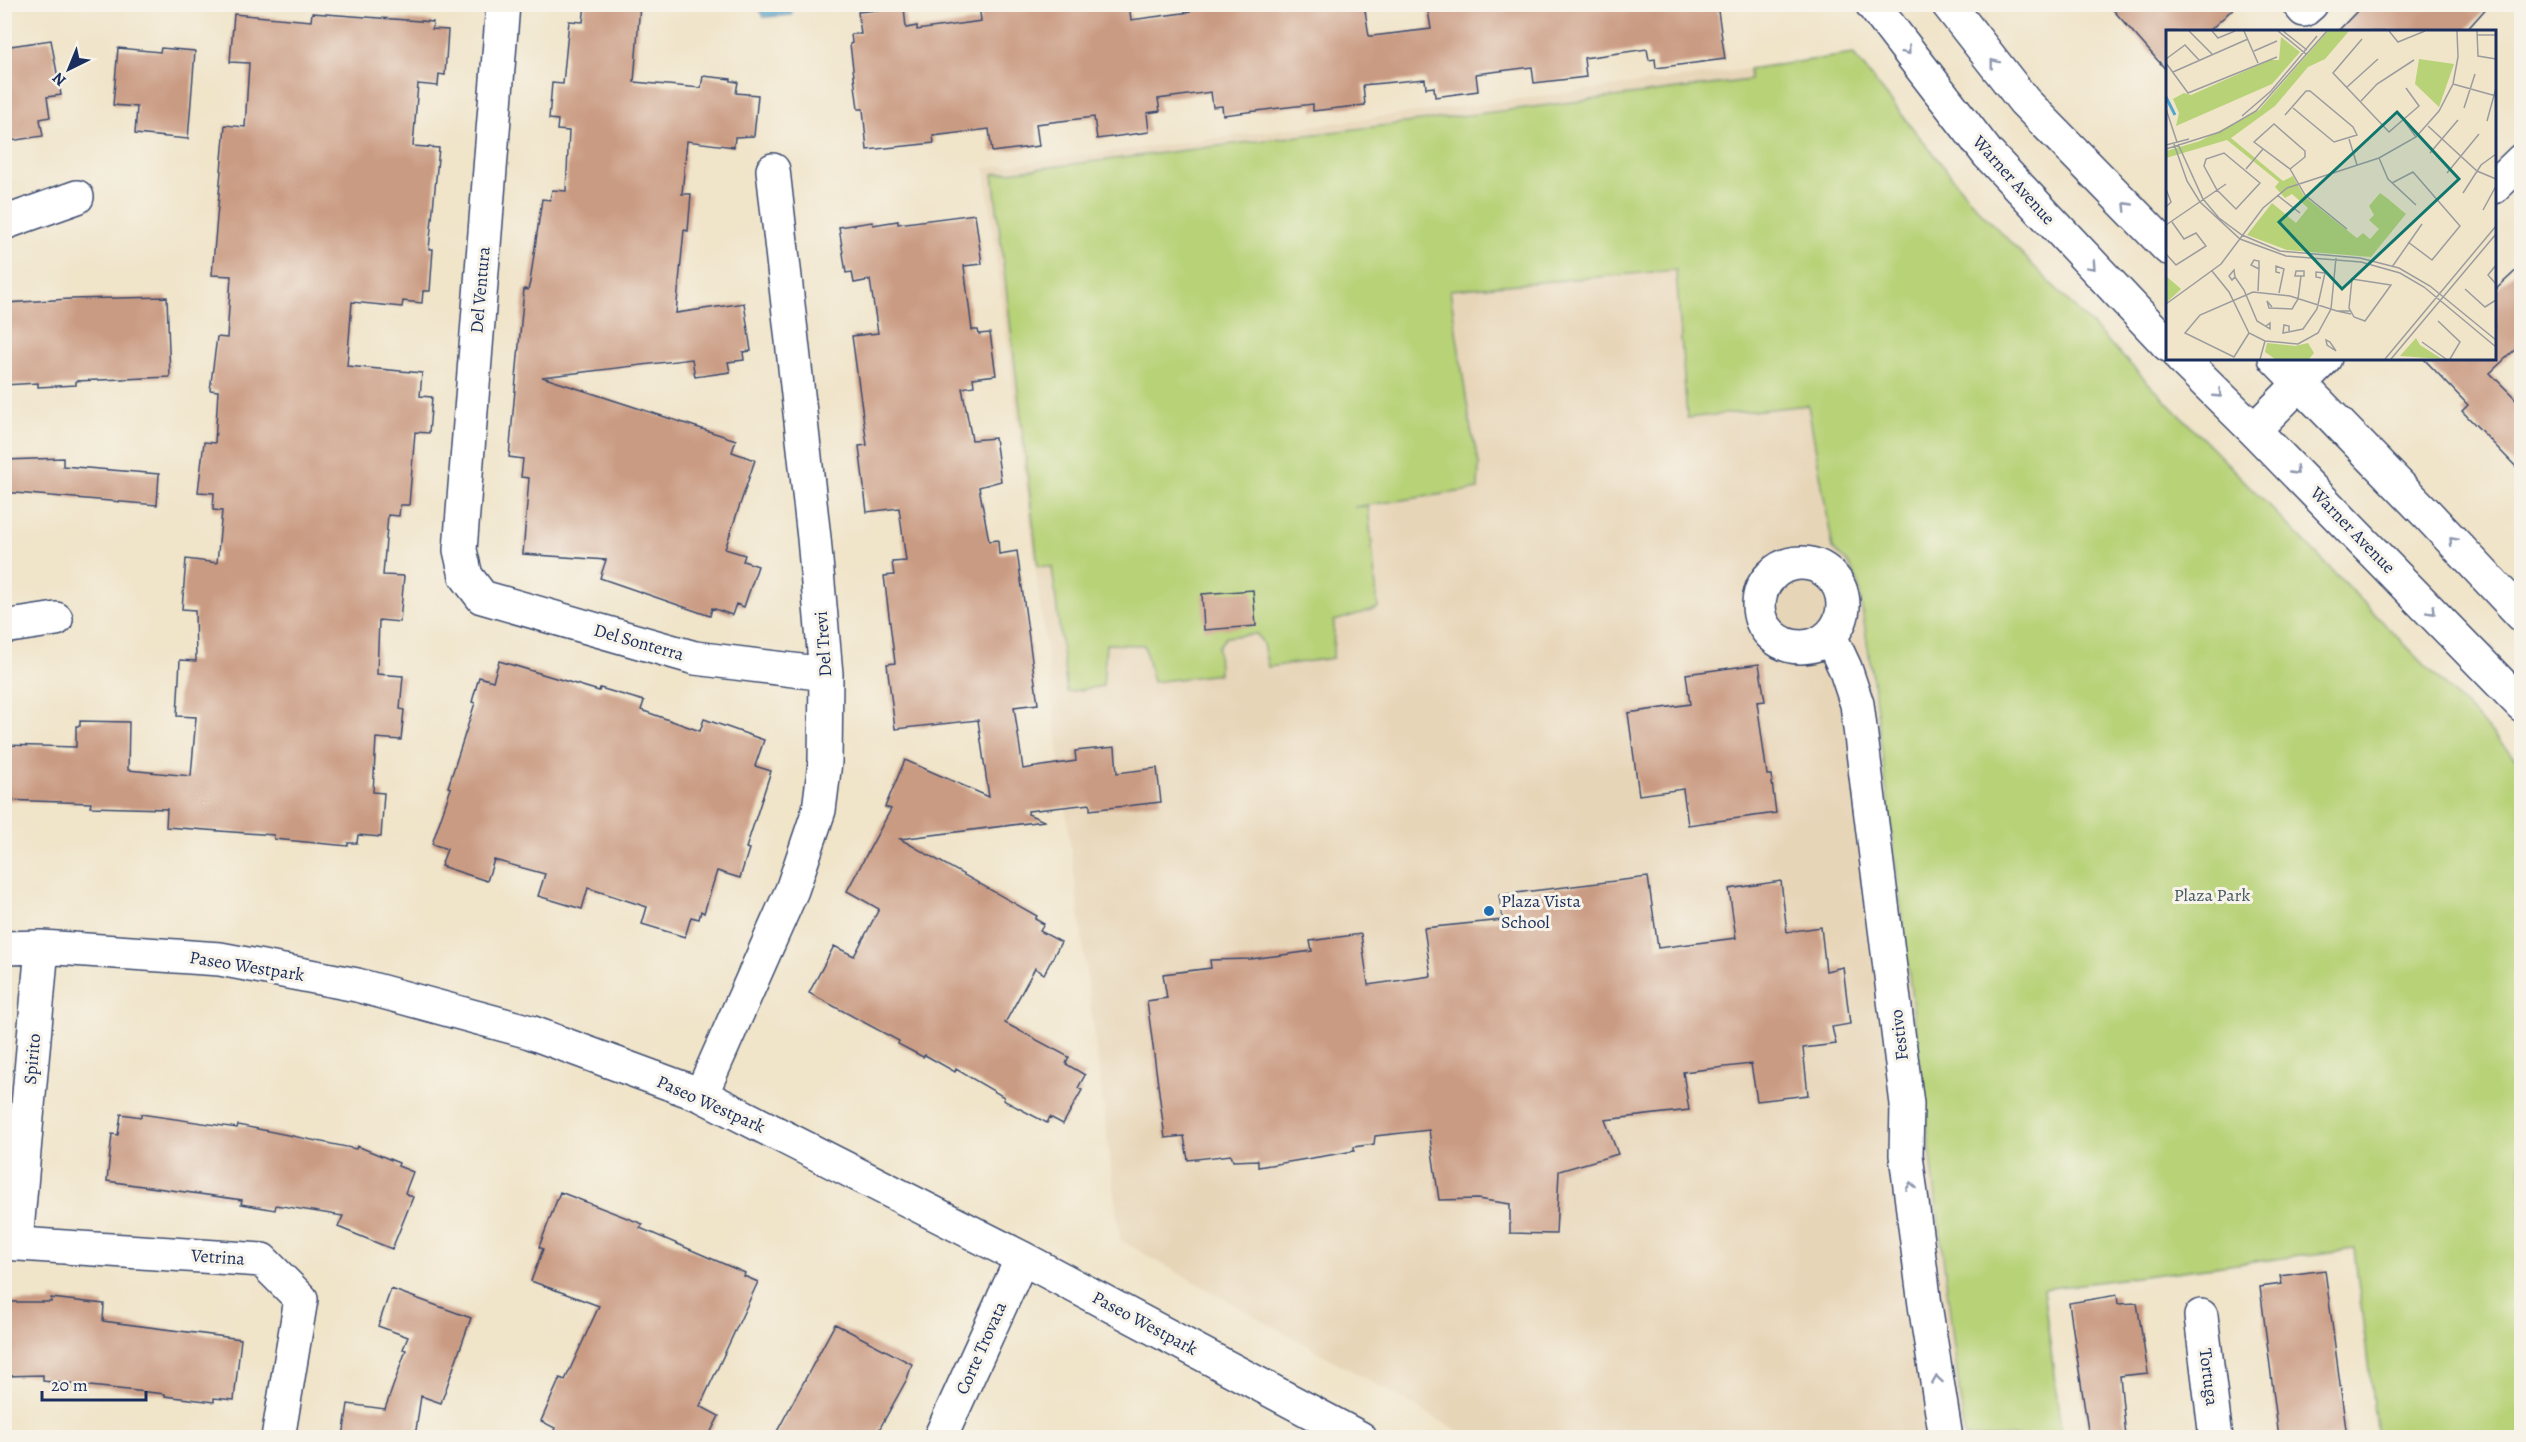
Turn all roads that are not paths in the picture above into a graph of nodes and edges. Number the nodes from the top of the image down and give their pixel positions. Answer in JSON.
{"nodes":[{"id":1,"x":503,"y":4,"type":"edge"},
{"id":2,"x":1872,"y":4,"type":"edge"},
{"id":3,"x":1948,"y":4,"type":"edge"},
{"id":4,"x":2299,"y":4,"type":"edge"},
{"id":5,"x":2311,"y":4,"type":"edge"},
{"id":6,"x":2522,"y":160,"type":"edge"},
{"id":7,"x":773,"y":171,"type":"dead end"},
{"id":8,"x":2496,"y":186,"type":"edge"},
{"id":9,"x":77,"y":197,"type":"dead end"},
{"id":10,"x":4,"y":223,"type":"edge"},
{"id":11,"x":2166,"y":246,"type":"edge"},
{"id":12,"x":2166,"y":343,"type":"edge"},
{"id":13,"x":2183,"y":360,"type":"edge"},
{"id":14,"x":2277,"y":360,"type":"edge"},
{"id":15,"x":2323,"y":360,"type":"edge"},
{"id":16,"x":2300,"y":384,"type":"junction"},
{"id":17,"x":2254,"y":430,"type":"junction"},
{"id":18,"x":466,"y":576,"type":"joint"},
{"id":19,"x":2522,"y":615,"type":"edge"},
{"id":20,"x":56,"y":619,"type":"dead end"},
{"id":21,"x":4,"y":627,"type":"edge"},
{"id":22,"x":1830,"y":636,"type":"dead end"},
{"id":23,"x":826,"y":674,"type":"junction"},
{"id":24,"x":2522,"y":705,"type":"edge"},
{"id":25,"x":42,"y":947,"type":"junction"},
{"id":26,"x":4,"y":948,"type":"edge"},
{"id":27,"x":701,"y":1095,"type":"junction"},
{"id":28,"x":10,"y":1242,"type":"edge"},
{"id":29,"x":1022,"y":1258,"type":"junction"},
{"id":30,"x":2201,"y":1316,"type":"dead end"},
{"id":31,"x":278,"y":1437,"type":"edge"},
{"id":32,"x":940,"y":1437,"type":"edge"},
{"id":33,"x":1360,"y":1437,"type":"edge"},
{"id":34,"x":1946,"y":1437,"type":"edge"},
{"id":35,"x":2216,"y":1437,"type":"edge"}],
"edges":[{"from":1,"to":18,"type":"street","name":"Del Ventura"},
{"from":2,"to":12,"type":"street","name":"Warner Avenue","one_way":true},
{"from":11,"to":3,"type":"street","one_way":true},
{"from":4,"to":5,"type":"street"},
{"from":6,"to":8,"type":"street"},
{"from":7,"to":23,"type":"street","name":"Del Trevi"},
{"from":9,"to":10,"type":"street"},
{"from":13,"to":17,"type":"street","name":"Warner Avenue","one_way":true},
{"from":14,"to":16,"type":"street"},
{"from":15,"to":16,"type":"street"},
{"from":16,"to":17,"type":"street"},
{"from":19,"to":16,"type":"street","one_way":true},
{"from":17,"to":24,"type":"street","name":"Warner Avenue","one_way":true},
{"from":18,"to":23,"type":"street","name":"Del Sonterra"},
{"from":20,"to":21,"type":"street"},
{"from":34,"to":22,"type":"street","name":"Festivo","one_way":true},
{"from":23,"to":27,"type":"street","name":"Del Trevi"},
{"from":25,"to":26,"type":"street","name":"Paseo Westpark"},
{"from":25,"to":27,"type":"street","name":"Paseo Westpark"},
{"from":25,"to":28,"type":"street","name":"Spirito"},
{"from":27,"to":29,"type":"street","name":"Paseo Westpark"},
{"from":28,"to":31,"type":"street","name":"Vetrina"},
{"from":29,"to":32,"type":"street","name":"Corte Trovata"},
{"from":29,"to":33,"type":"street","name":"Paseo Westpark"},
{"from":30,"to":35,"type":"street","name":"Tortuga"}]}
